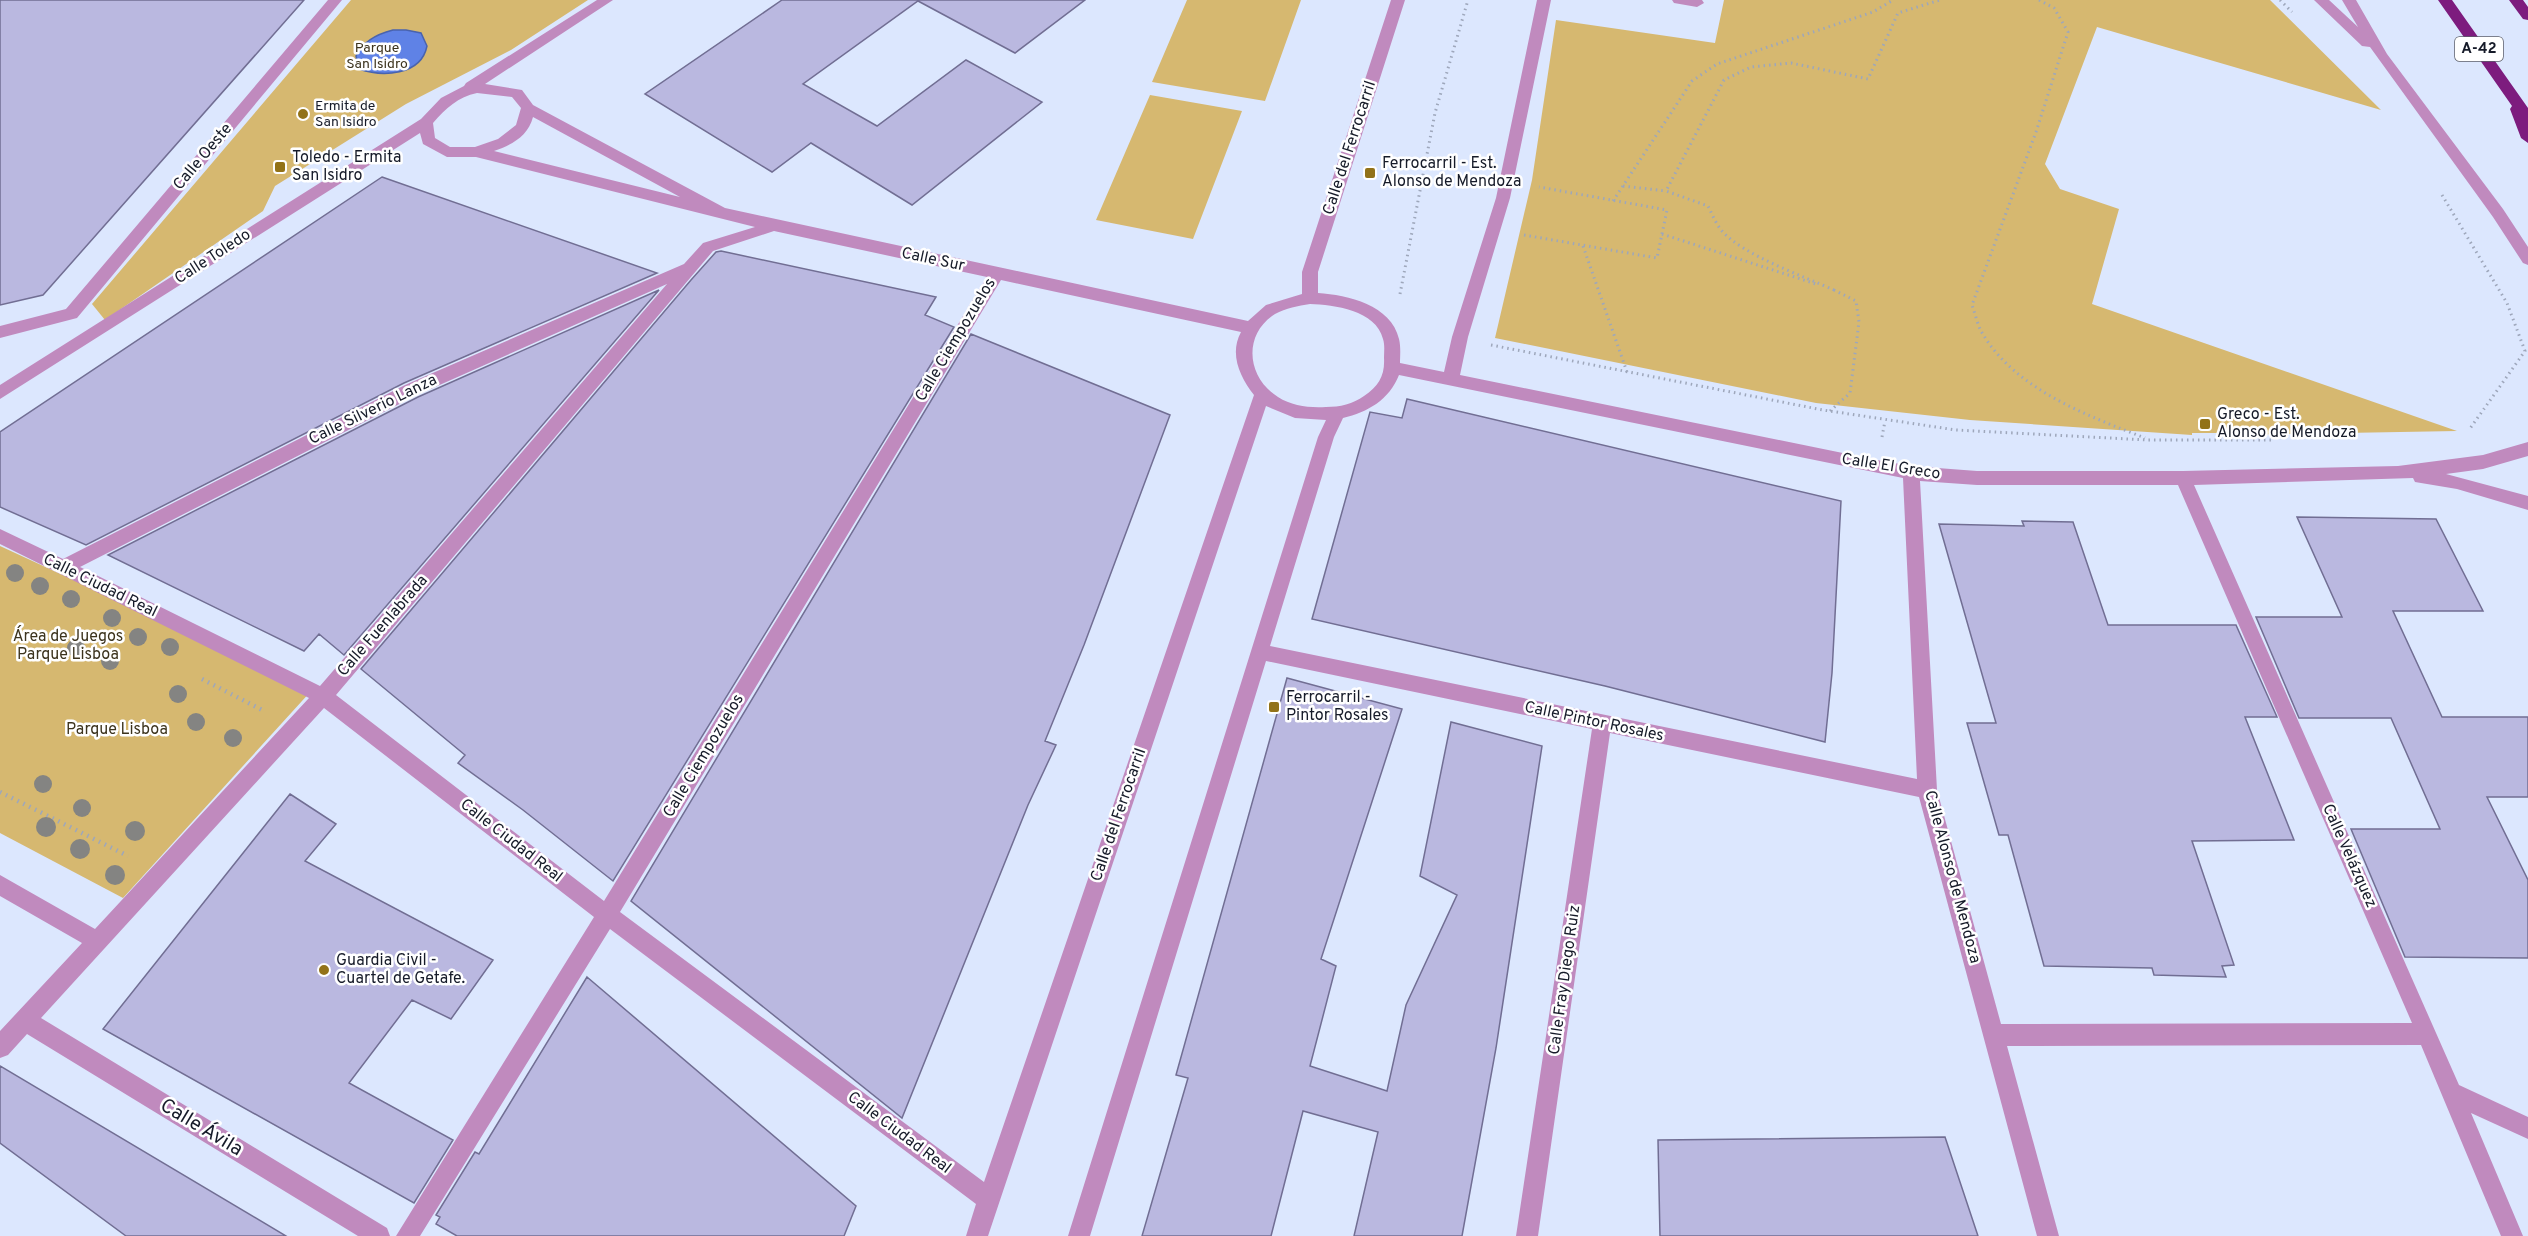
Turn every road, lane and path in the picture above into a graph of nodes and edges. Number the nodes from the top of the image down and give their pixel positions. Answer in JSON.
{"nodes":[{"id":1,"x":334,"y":0,"type":"edge"},
{"id":2,"x":606,"y":0,"type":"edge"},
{"id":3,"x":1398,"y":0,"type":"edge"},
{"id":4,"x":1468,"y":0,"type":"edge"},
{"id":5,"x":1544,"y":0,"type":"edge"},
{"id":6,"x":1679,"y":0,"type":"edge"},
{"id":7,"x":1893,"y":0,"type":"edge"},
{"id":8,"x":1940,"y":0,"type":"edge"},
{"id":9,"x":2039,"y":0,"type":"edge"},
{"id":10,"x":2280,"y":0,"type":"edge"},
{"id":11,"x":2321,"y":0,"type":"edge"},
{"id":12,"x":2349,"y":0,"type":"edge"},
{"id":13,"x":2445,"y":0,"type":"edge"},
{"id":14,"x":2516,"y":0,"type":"edge"},
{"id":15,"x":1697,"y":3,"type":"dead end"},
{"id":16,"x":2292,"y":12,"type":"dead end"},
{"id":17,"x":2528,"y":16,"type":"edge"},
{"id":18,"x":2382,"y":56,"type":"junction"},
{"id":19,"x":464,"y":91,"type":"junction"},
{"id":20,"x":2513,"y":98,"type":"junction"},
{"id":21,"x":528,"y":108,"type":"junction"},
{"id":22,"x":2528,"y":119,"type":"edge"},
{"id":23,"x":426,"y":122,"type":"junction"},
{"id":24,"x":2528,"y":138,"type":"edge"},
{"id":25,"x":476,"y":152,"type":"junction"},
{"id":26,"x":1535,"y":186,"type":"dead end"},
{"id":27,"x":1623,"y":186,"type":"junction"},
{"id":28,"x":1666,"y":191,"type":"junction"},
{"id":29,"x":2439,"y":191,"type":"dead end"},
{"id":30,"x":1613,"y":201,"type":"junction"},
{"id":31,"x":721,"y":213,"type":"junction"},
{"id":32,"x":1526,"y":225,"type":"dead end"},
{"id":33,"x":774,"y":226,"type":"junction"},
{"id":34,"x":1662,"y":234,"type":"junction"},
{"id":35,"x":1582,"y":245,"type":"junction"},
{"id":36,"x":2528,"y":259,"type":"edge"},
{"id":37,"x":690,"y":268,"type":"junction"},
{"id":38,"x":996,"y":273,"type":"junction"},
{"id":39,"x":1834,"y":290,"type":"junction"},
{"id":40,"x":1400,"y":296,"type":"dead end"},
{"id":41,"x":1310,"y":298,"type":"junction"},
{"id":42,"x":71,"y":314,"type":"junction"},
{"id":43,"x":1251,"y":328,"type":"junction"},
{"id":44,"x":0,"y":332,"type":"edge"},
{"id":45,"x":95,"y":333,"type":"junction"},
{"id":46,"x":1460,"y":338,"type":"junction"},
{"id":47,"x":1495,"y":338,"type":"dead end"},
{"id":48,"x":1493,"y":346,"type":"junction"},
{"id":49,"x":1393,"y":368,"type":"junction"},
{"id":50,"x":1627,"y":372,"type":"junction"},
{"id":51,"x":1451,"y":379,"type":"junction"},
{"id":52,"x":4,"y":384,"type":"edge"},
{"id":53,"x":1262,"y":395,"type":"junction"},
{"id":54,"x":1830,"y":411,"type":"junction"},
{"id":55,"x":1337,"y":414,"type":"junction"},
{"id":56,"x":2463,"y":438,"type":"dead end"},
{"id":57,"x":2148,"y":440,"type":"junction"},
{"id":58,"x":2275,"y":440,"type":"dead end"},
{"id":59,"x":2528,"y":449,"type":"edge"},
{"id":60,"x":1911,"y":473,"type":"junction"},
{"id":61,"x":2398,"y":473,"type":"junction"},
{"id":62,"x":2183,"y":478,"type":"junction"},
{"id":63,"x":2528,"y":503,"type":"edge"},
{"id":64,"x":0,"y":536,"type":"edge"},
{"id":65,"x":63,"y":567,"type":"junction"},
{"id":66,"x":1260,"y":652,"type":"junction"},
{"id":67,"x":202,"y":679,"type":"dead end"},
{"id":68,"x":323,"y":696,"type":"junction"},
{"id":69,"x":274,"y":716,"type":"dead end"},
{"id":70,"x":1602,"y":723,"type":"junction"},
{"id":71,"x":1927,"y":790,"type":"junction"},
{"id":72,"x":0,"y":792,"type":"edge"},
{"id":73,"x":131,"y":858,"type":"dead end"},
{"id":74,"x":0,"y":885,"type":"edge"},
{"id":75,"x":607,"y":915,"type":"junction"},
{"id":76,"x":97,"y":941,"type":"junction"},
{"id":77,"x":24,"y":1020,"type":"junction"},
{"id":78,"x":2427,"y":1034,"type":"junction"},
{"id":79,"x":1994,"y":1035,"type":"junction"},
{"id":80,"x":0,"y":1047,"type":"edge"},
{"id":81,"x":2451,"y":1092,"type":"junction"},
{"id":82,"x":2528,"y":1128,"type":"edge"},
{"id":83,"x":989,"y":1200,"type":"junction"},
{"id":84,"x":379,"y":1236,"type":"edge"},
{"id":85,"x":407,"y":1236,"type":"edge"},
{"id":86,"x":977,"y":1236,"type":"edge"},
{"id":87,"x":1079,"y":1236,"type":"edge"},
{"id":88,"x":1527,"y":1236,"type":"edge"},
{"id":89,"x":2048,"y":1236,"type":"edge"},
{"id":90,"x":2512,"y":1236,"type":"edge"}],
"edges":[{"from":1,"to":42,"type":"street","name":"Calle Oeste"},
{"from":2,"to":19,"type":"street"},
{"from":3,"to":41,"type":"street","name":"Calle del Ferrocarril"},
{"from":4,"to":40,"type":"path"},
{"from":5,"to":46,"type":"street"},
{"from":6,"to":15,"type":"street"},
{"from":7,"to":27,"type":"path"},
{"from":8,"to":28,"type":"path"},
{"from":9,"to":57,"type":"path"},
{"from":10,"to":16,"type":"path"},
{"from":11,"to":18,"type":"street"},
{"from":12,"to":18,"type":"street"},
{"from":13,"to":20,"type":"highway","number":"A-42"},
{"from":14,"to":17,"type":"highway"},
{"from":18,"to":36,"type":"street"},
{"from":19,"to":21,"type":"street"},
{"from":19,"to":23,"type":"street"},
{"from":20,"to":22,"type":"highway","number":"A-42"},
{"from":20,"to":24,"type":"highway"},
{"from":21,"to":25,"type":"street"},
{"from":21,"to":31,"type":"street","name":"Calle Sur"},
{"from":23,"to":25,"type":"street"},
{"from":23,"to":45,"type":"street","name":"Calle Toledo"},
{"from":25,"to":31,"type":"street","name":"Calle Sur"},
{"from":26,"to":30,"type":"path"},
{"from":27,"to":28,"type":"path"},
{"from":27,"to":30,"type":"path"},
{"from":28,"to":39,"type":"path"},
{"from":29,"to":56,"type":"path"},
{"from":30,"to":34,"type":"path"},
{"from":31,"to":33,"type":"street","name":"Calle Sur"},
{"from":32,"to":35,"type":"path"},
{"from":33,"to":37,"type":"street","name":"Calle Fuenlabrada"},
{"from":33,"to":38,"type":"street","name":"Calle Sur"},
{"from":34,"to":35,"type":"path"},
{"from":34,"to":39,"type":"path"},
{"from":35,"to":50,"type":"path"},
{"from":37,"to":65,"type":"street","name":"Calle Silverio Lanza"},
{"from":37,"to":68,"type":"street","name":"Calle Fuenlabrada"},
{"from":38,"to":43,"type":"street","name":"Calle Sur"},
{"from":38,"to":75,"type":"street","name":"Calle Ciempozuelos"},
{"from":39,"to":54,"type":"path"},
{"from":41,"to":43,"type":"street"},
{"from":41,"to":49,"type":"street"},
{"from":42,"to":44,"type":"street"},
{"from":42,"to":45,"type":"street"},
{"from":43,"to":53,"type":"street"},
{"from":45,"to":52,"type":"street","name":"Calle Toledo"},
{"from":46,"to":48,"type":"path"},
{"from":46,"to":51,"type":"street"},
{"from":47,"to":48,"type":"path"},
{"from":48,"to":50,"type":"path"},
{"from":49,"to":51,"type":"street","name":"Calle El Greco"},
{"from":49,"to":55,"type":"street"},
{"from":50,"to":54,"type":"path"},
{"from":51,"to":60,"type":"street","name":"Calle El Greco"},
{"from":53,"to":55,"type":"street"},
{"from":53,"to":83,"type":"street","name":"Calle del Ferrocarril"},
{"from":54,"to":57,"type":"path"},
{"from":55,"to":66,"type":"street"},
{"from":57,"to":58,"type":"path"},
{"from":59,"to":61,"type":"street"},
{"from":60,"to":62,"type":"street","name":"Calle El Greco"},
{"from":60,"to":71,"type":"street","name":"Calle Alonso de Mendoza"},
{"from":61,"to":62,"type":"street","name":"Calle El Greco"},
{"from":61,"to":63,"type":"street"},
{"from":62,"to":78,"type":"street","name":"Calle Velázquez"},
{"from":64,"to":65,"type":"street","name":"Calle Ciudad Real"},
{"from":65,"to":68,"type":"street","name":"Calle Ciudad Real"},
{"from":66,"to":70,"type":"street","name":"Calle Pintor Rosales"},
{"from":66,"to":87,"type":"street"},
{"from":67,"to":69,"type":"path"},
{"from":68,"to":75,"type":"street","name":"Calle Ciudad Real"},
{"from":68,"to":76,"type":"street","name":"Calle Fuenlabrada"},
{"from":70,"to":71,"type":"street","name":"Calle Pintor Rosales"},
{"from":70,"to":88,"type":"street","name":"Calle Fray Diego Ruiz"},
{"from":71,"to":79,"type":"street","name":"Calle Alonso de Mendoza"},
{"from":72,"to":73,"type":"path"},
{"from":74,"to":76,"type":"street"},
{"from":75,"to":83,"type":"street","name":"Calle Ciudad Real"},
{"from":75,"to":85,"type":"street","name":"Calle Ciempozuelos"},
{"from":76,"to":77,"type":"street","name":"Calle Fuenlabrada"},
{"from":77,"to":80,"type":"street","name":"Calle Fuenlabrada"},
{"from":77,"to":84,"type":"street","name":"Calle Ávila"},
{"from":78,"to":79,"type":"street"},
{"from":78,"to":81,"type":"street","name":"Calle Velázquez"},
{"from":79,"to":89,"type":"street","name":"Calle Alonso de Mendoza"},
{"from":81,"to":82,"type":"street"},
{"from":81,"to":90,"type":"street","name":"Calle Velázquez"},
{"from":83,"to":86,"type":"street","name":"Calle del Ferrocarril"}]}
